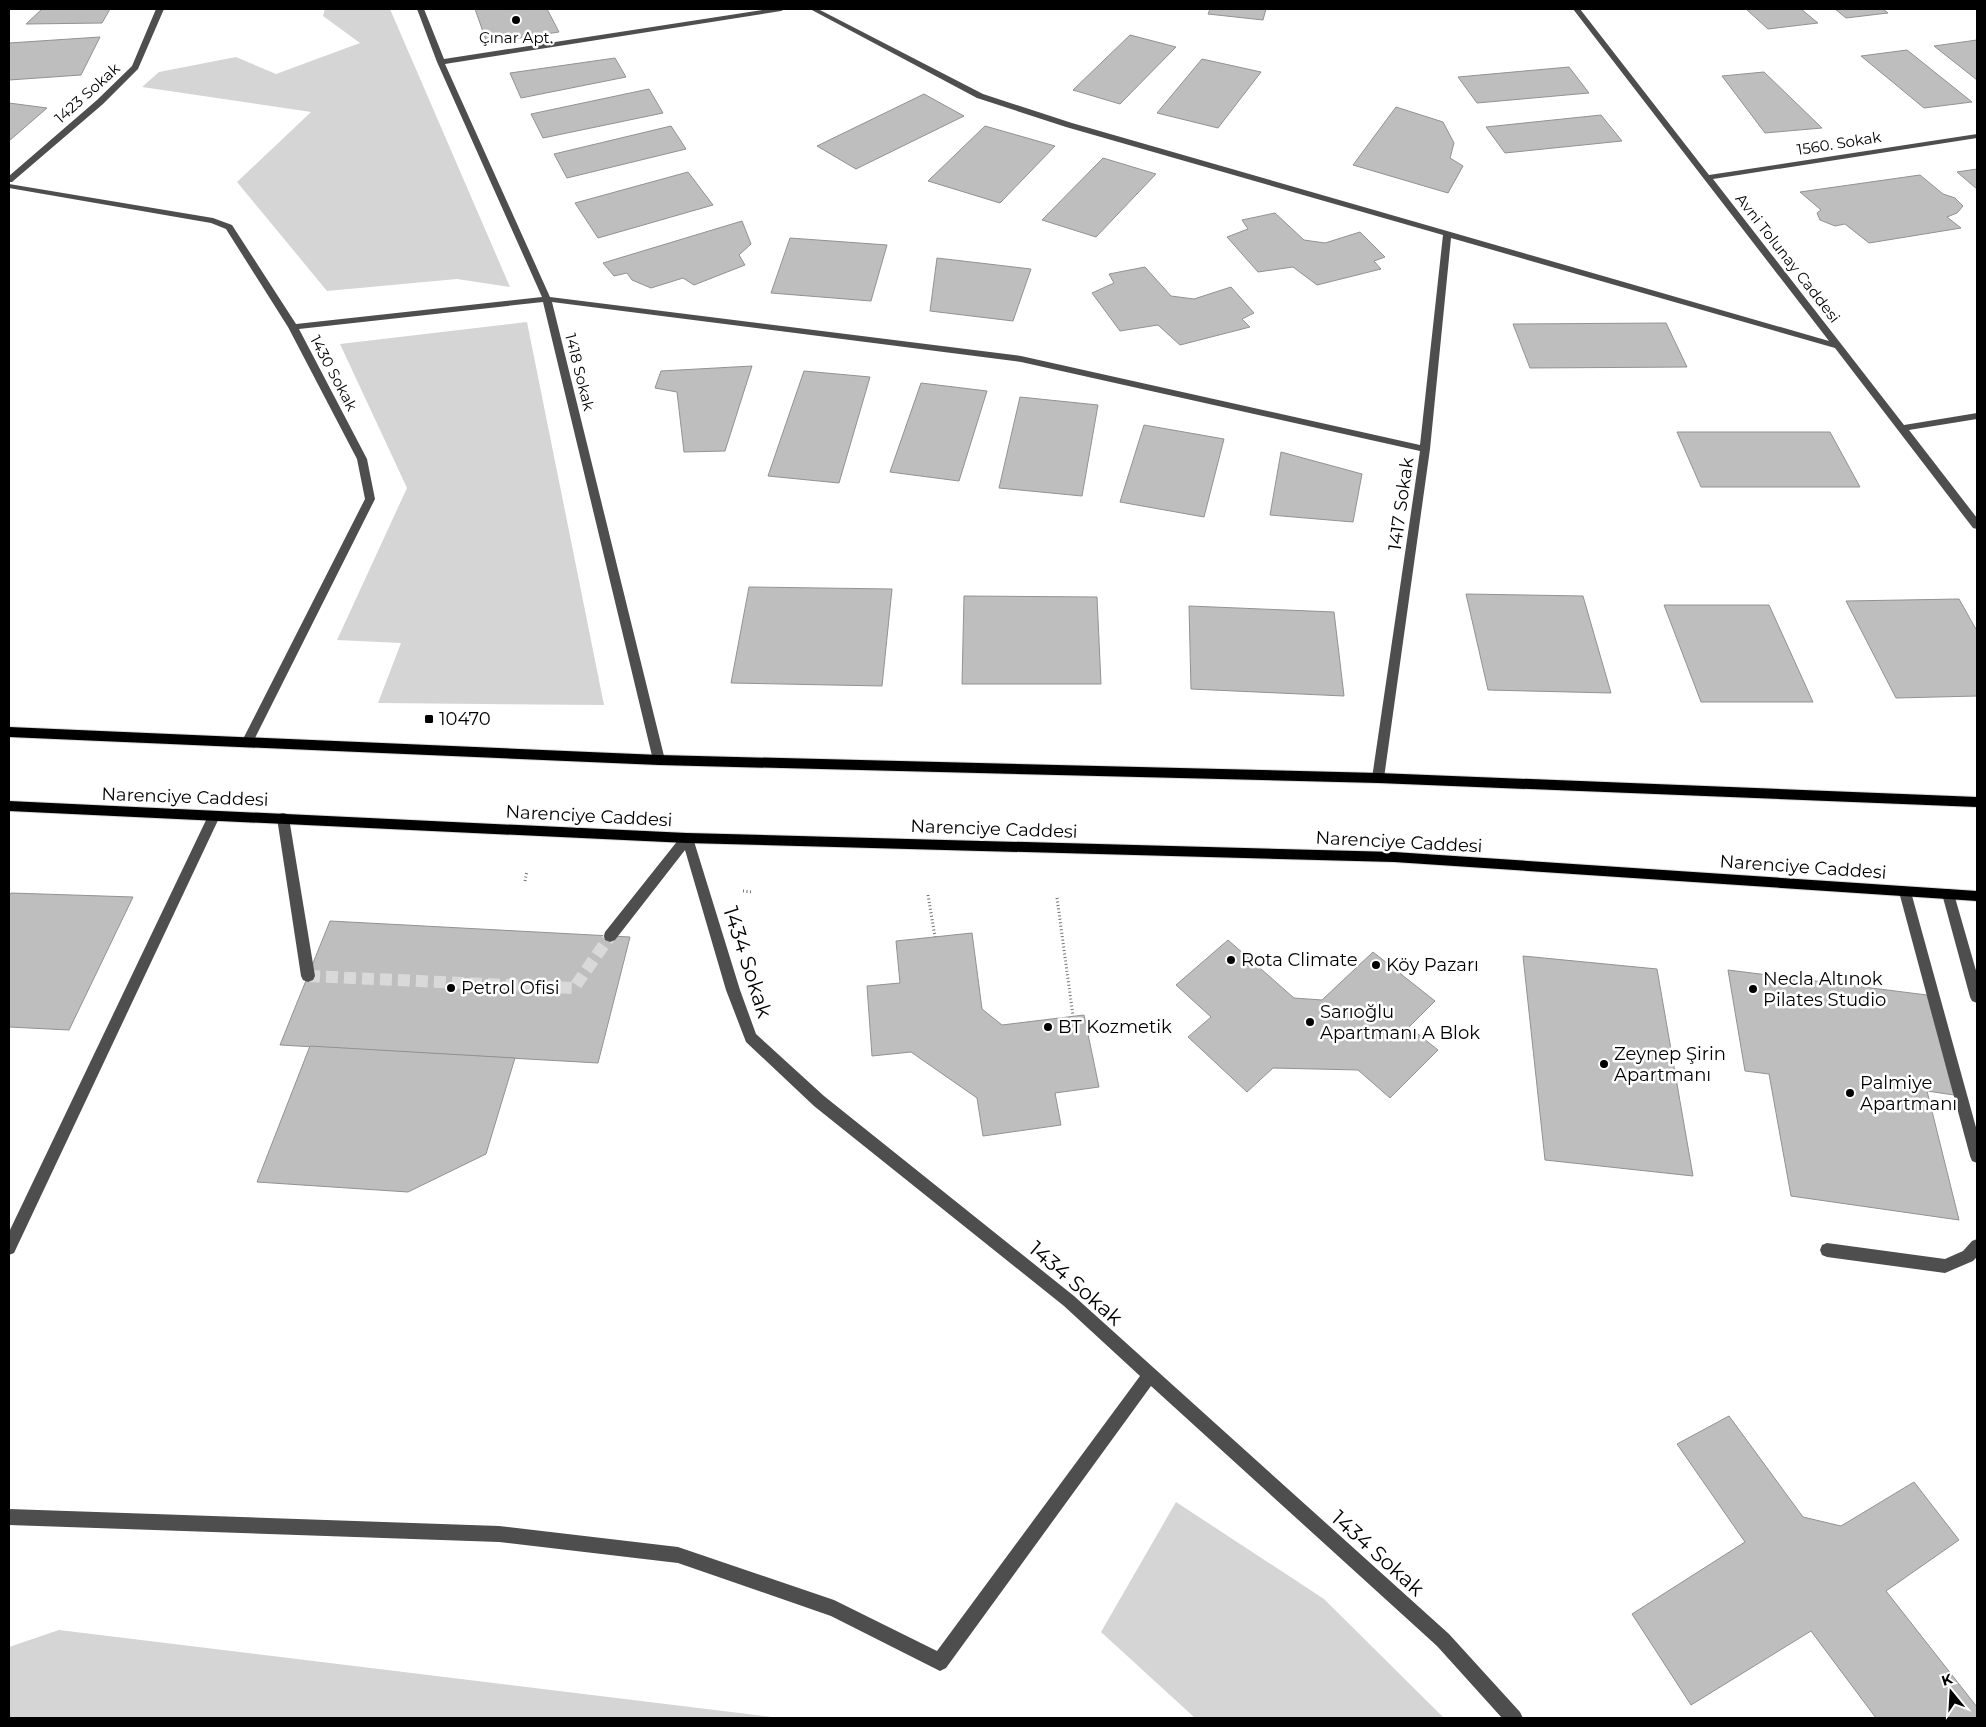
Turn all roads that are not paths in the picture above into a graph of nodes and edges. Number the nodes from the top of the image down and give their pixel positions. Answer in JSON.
{"nodes":[{"id":1,"x":160,"y":9,"type":"edge"},
{"id":2,"x":420,"y":9,"type":"edge"},
{"id":3,"x":781,"y":9,"type":"edge"},
{"id":4,"x":813,"y":9,"type":"edge"},
{"id":5,"x":1576,"y":9,"type":"edge"},
{"id":6,"x":441,"y":62,"type":"junction"},
{"id":7,"x":1977,"y":136,"type":"edge"},
{"id":8,"x":1706,"y":178,"type":"junction"},
{"id":9,"x":9,"y":180,"type":"edge"},
{"id":10,"x":9,"y":186,"type":"edge"},
{"id":11,"x":1447,"y":234,"type":"junction"},
{"id":12,"x":546,"y":300,"type":"junction"},
{"id":13,"x":293,"y":327,"type":"junction"},
{"id":14,"x":1837,"y":346,"type":"junction"},
{"id":15,"x":1977,"y":416,"type":"edge"},
{"id":16,"x":1903,"y":428,"type":"junction"},
{"id":17,"x":1425,"y":449,"type":"junction"},
{"id":18,"x":1977,"y":525,"type":"edge"},
{"id":19,"x":9,"y":732,"type":"edge"},
{"id":20,"x":247,"y":743,"type":"junction"},
{"id":21,"x":659,"y":760,"type":"junction"},
{"id":22,"x":1378,"y":778,"type":"junction"},
{"id":23,"x":1977,"y":802,"type":"edge"},
{"id":24,"x":9,"y":806,"type":"edge"},
{"id":25,"x":214,"y":816,"type":"junction"},
{"id":26,"x":283,"y":818,"type":"junction"},
{"id":27,"x":687,"y":838,"type":"junction"},
{"id":28,"x":1905,"y":892,"type":"junction"},
{"id":29,"x":1948,"y":894,"type":"junction"},
{"id":30,"x":1977,"y":896,"type":"edge"},
{"id":31,"x":610,"y":936,"type":"tunnel mouth"},
{"id":32,"x":308,"y":976,"type":"dead end"},
{"id":33,"x":1977,"y":997,"type":"edge"},
{"id":34,"x":1977,"y":1156,"type":"edge"},
{"id":35,"x":1977,"y":1246,"type":"edge"},
{"id":36,"x":9,"y":1248,"type":"edge"},
{"id":37,"x":1827,"y":1250,"type":"dead end"},
{"id":38,"x":1150,"y":1375,"type":"junction"},
{"id":39,"x":9,"y":1517,"type":"edge"},
{"id":40,"x":1514,"y":1718,"type":"edge"}],
"edges":[{"from":1,"to":9,"type":"street","name":"1423 Sokak"},
{"from":2,"to":6,"type":"street","name":"1418 Sokak"},
{"from":3,"to":6,"type":"street"},
{"from":4,"to":11,"type":"street"},
{"from":5,"to":8,"type":"street","name":"Avni Tolunay Caddesi"},
{"from":6,"to":12,"type":"street","name":"1418 Sokak"},
{"from":7,"to":8,"type":"street","name":"1560. Sokak"},
{"from":8,"to":14,"type":"street","name":"Avni Tolunay Caddesi"},
{"from":10,"to":13,"type":"street","name":"1430 Sokak"},
{"from":11,"to":14,"type":"street"},
{"from":11,"to":17,"type":"street","name":"1417 Sokak"},
{"from":12,"to":13,"type":"street"},
{"from":12,"to":17,"type":"street"},
{"from":12,"to":21,"type":"street","name":"1418 Sokak"},
{"from":13,"to":20,"type":"street","name":"1430 Sokak"},
{"from":14,"to":16,"type":"street","name":"Avni Tolunay Caddesi"},
{"from":15,"to":16,"type":"street"},
{"from":16,"to":18,"type":"street","name":"Avni Tolunay Caddesi"},
{"from":17,"to":22,"type":"street","name":"1417 Sokak"},
{"from":19,"to":20,"type":"main road"},
{"from":20,"to":21,"type":"main road"},
{"from":21,"to":22,"type":"main road"},
{"from":22,"to":23,"type":"main road"},
{"from":24,"to":25,"type":"main road","name":"Narenciye Caddesi"},
{"from":25,"to":26,"type":"main road","name":"Narenciye Caddesi"},
{"from":25,"to":36,"type":"street"},
{"from":26,"to":27,"type":"main road","name":"Narenciye Caddesi"},
{"from":26,"to":32,"type":"street"},
{"from":27,"to":28,"type":"main road","name":"Narenciye Caddesi"},
{"from":27,"to":31,"type":"street"},
{"from":27,"to":38,"type":"street","name":"1434 Sokak"},
{"from":28,"to":29,"type":"main road","name":"Narenciye Caddesi"},
{"from":28,"to":34,"type":"street"},
{"from":29,"to":30,"type":"main road","name":"Narenciye Caddesi"},
{"from":29,"to":33,"type":"street"},
{"from":35,"to":37,"type":"street"},
{"from":38,"to":39,"type":"street"},
{"from":38,"to":40,"type":"street","name":"1434 Sokak"}]}
